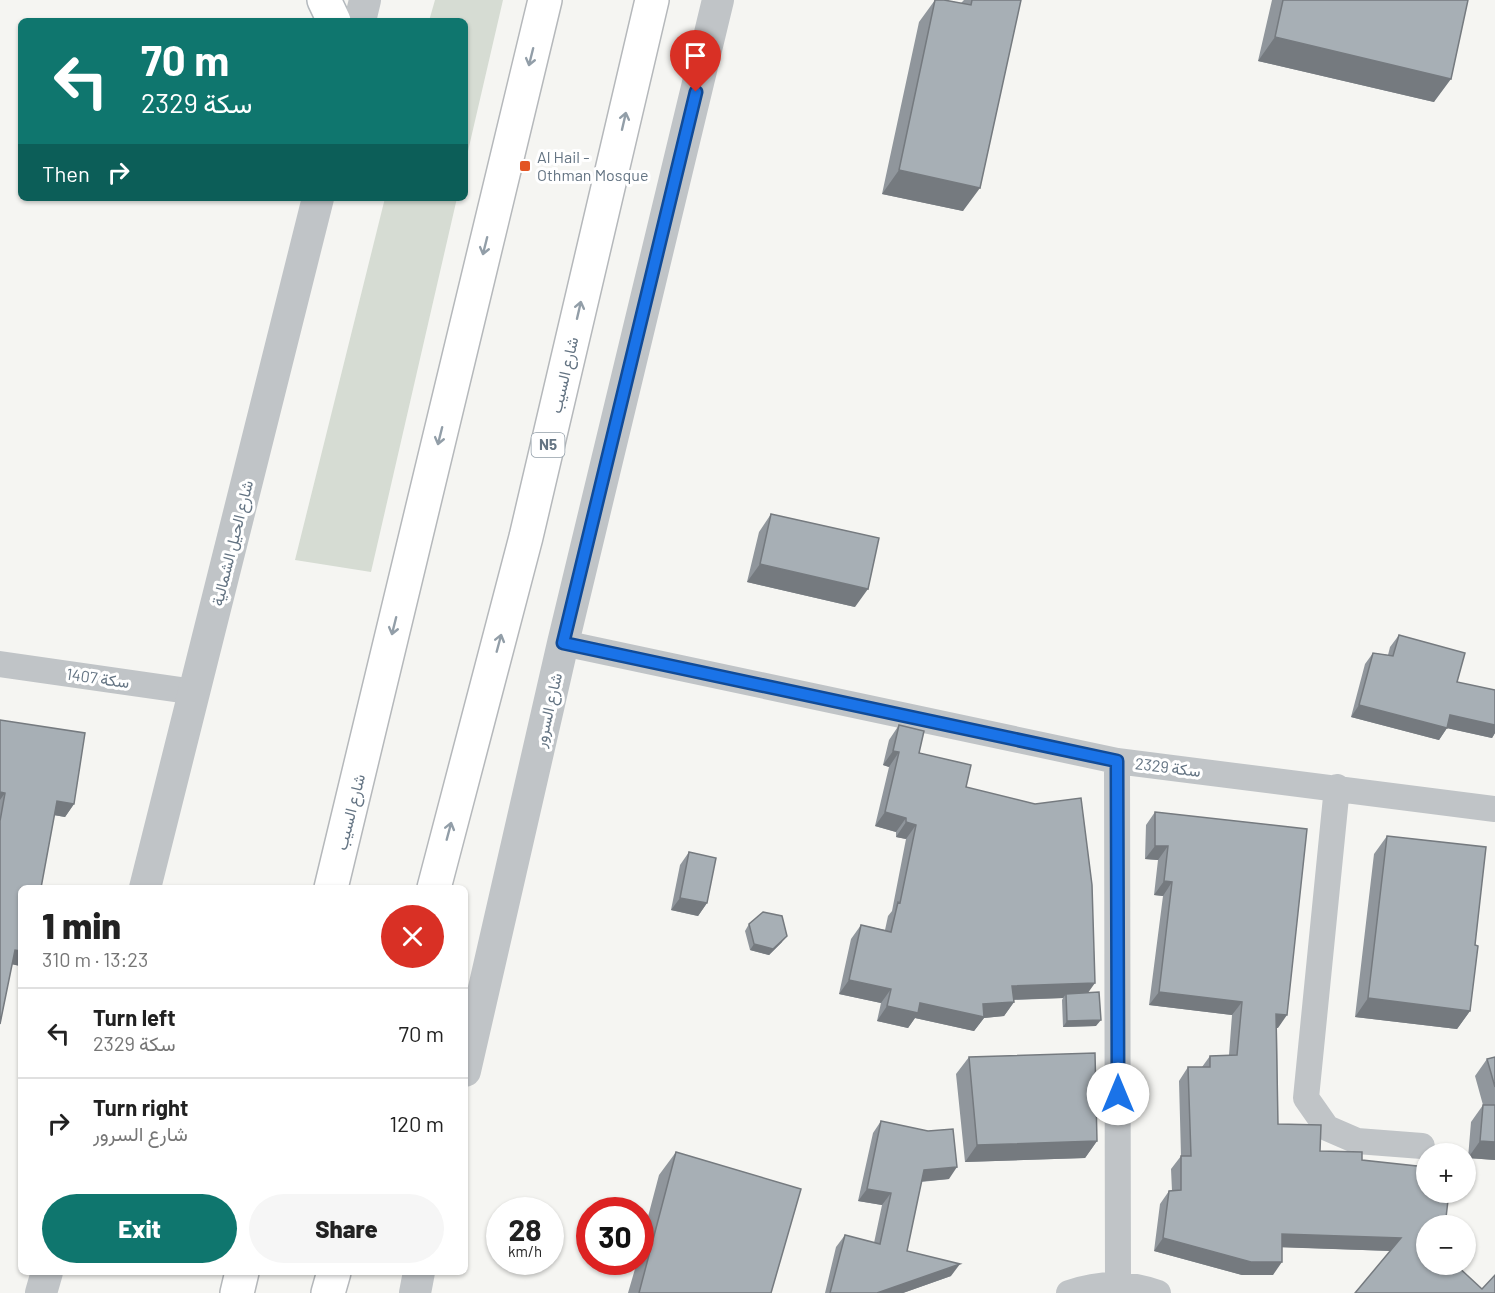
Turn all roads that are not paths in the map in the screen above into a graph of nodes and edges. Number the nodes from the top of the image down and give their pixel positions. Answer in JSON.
{"nodes":[{"id":1,"x":324,"y":0,"type":"edge"},
{"id":2,"x":365,"y":0,"type":"edge"},
{"id":3,"x":545,"y":0,"type":"edge"},
{"id":4,"x":652,"y":0,"type":"edge"},
{"id":5,"x":718,"y":0,"type":"edge"},
{"id":6,"x":333,"y":18,"type":"edge"},
{"id":7,"x":361,"y":18,"type":"edge"},
{"id":8,"x":317,"y":201,"type":"edge"},
{"id":9,"x":563,"y":643,"type":"junction"},
{"id":10,"x":0,"y":664,"type":"edge"},
{"id":11,"x":195,"y":692,"type":"junction"},
{"id":12,"x":1117,"y":761,"type":"junction"},
{"id":13,"x":1336,"y":787,"type":"junction"},
{"id":14,"x":1495,"y":808,"type":"edge"},
{"id":15,"x":146,"y":885,"type":"edge"},
{"id":16,"x":332,"y":885,"type":"edge"},
{"id":17,"x":435,"y":885,"type":"edge"},
{"id":18,"x":468,"y":1058,"type":"edge"},
{"id":19,"x":1416,"y":1146,"type":"edge"},
{"id":20,"x":45,"y":1275,"type":"edge"},
{"id":21,"x":241,"y":1275,"type":"edge"},
{"id":22,"x":333,"y":1275,"type":"edge"},
{"id":23,"x":418,"y":1275,"type":"edge"},
{"id":24,"x":1118,"y":1285,"type":"junction"},
{"id":25,"x":41,"y":1293,"type":"edge"},
{"id":26,"x":237,"y":1293,"type":"edge"},
{"id":27,"x":328,"y":1293,"type":"edge"},
{"id":28,"x":415,"y":1293,"type":"edge"},
{"id":29,"x":1069,"y":1293,"type":"edge"},
{"id":30,"x":1158,"y":1293,"type":"edge"}],
"edges":[{"from":1,"to":6,"type":"main road"},
{"from":2,"to":7,"type":"street"},
{"from":3,"to":16,"type":"main road","name":"شارع السيب","one_way":true},
{"from":17,"to":4,"type":"main road","name":"شارع السيب","number":"N5","one_way":true},
{"from":5,"to":9,"type":"street","name":"شارع السرور"},
{"from":8,"to":11,"type":"street","name":"شارع الحيل الشمالية"},
{"from":9,"to":12,"type":"street","name":"سكة 2329"},
{"from":9,"to":18,"type":"street","name":"شارع السرور"},
{"from":10,"to":11,"type":"street","name":"سكة 1407"},
{"from":11,"to":15,"type":"street","name":"شارع الحيل الشمالية"},
{"from":12,"to":13,"type":"street","name":"سكة 2329"},
{"from":12,"to":24,"type":"street"},
{"from":13,"to":14,"type":"street","name":"سكة 2329"},
{"from":13,"to":19,"type":"street"},
{"from":20,"to":25,"type":"street"},
{"from":21,"to":26,"type":"main road"},
{"from":22,"to":27,"type":"main road"},
{"from":23,"to":28,"type":"street"},
{"from":24,"to":29,"type":"street"},
{"from":24,"to":30,"type":"street"}]}
